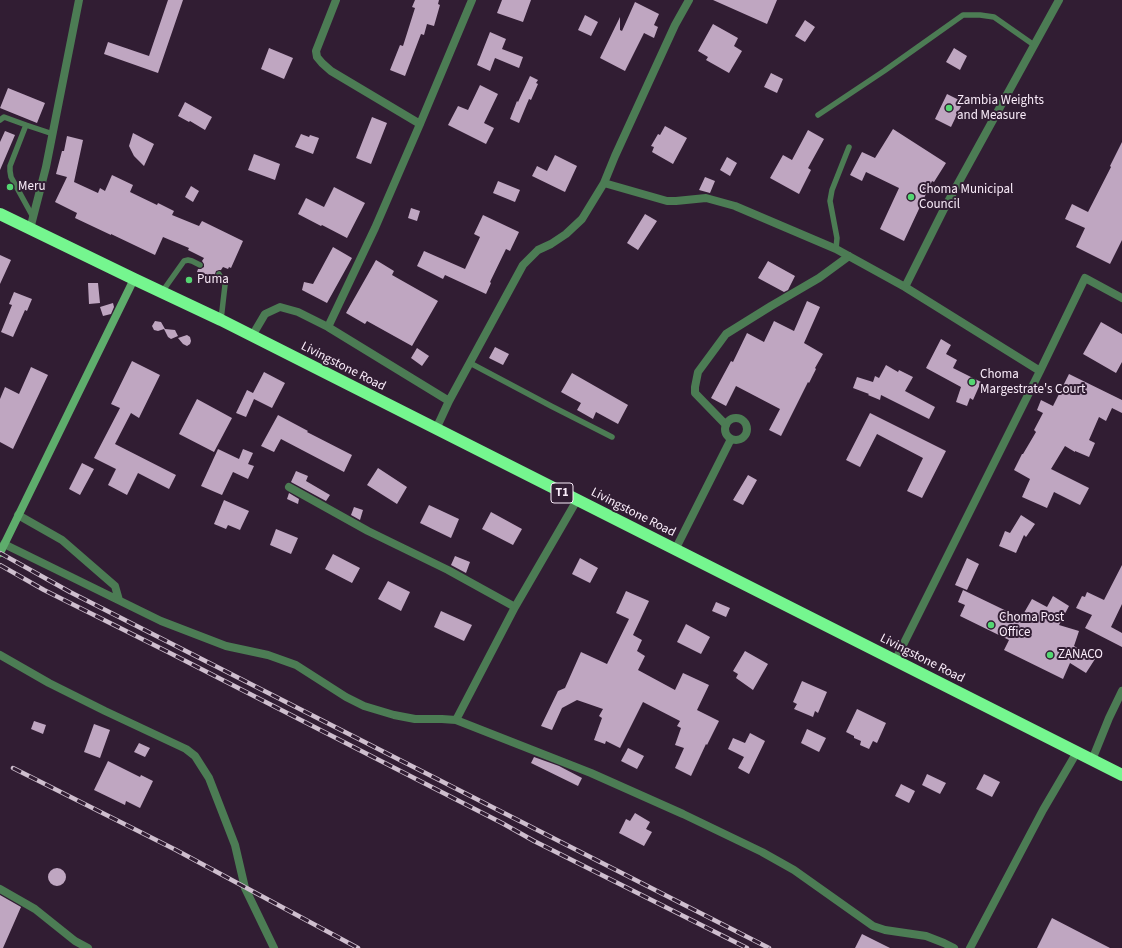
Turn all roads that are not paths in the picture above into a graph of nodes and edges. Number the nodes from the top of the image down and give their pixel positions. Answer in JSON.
{"nodes":[{"id":1,"x":79,"y":0,"type":"edge"},
{"id":2,"x":336,"y":0,"type":"edge"},
{"id":3,"x":472,"y":0,"type":"edge"},
{"id":4,"x":689,"y":0,"type":"edge"},
{"id":5,"x":1059,"y":0,"type":"edge"},
{"id":6,"x":1034,"y":45,"type":"junction"},
{"id":7,"x":818,"y":115,"type":"dead end"},
{"id":8,"x":0,"y":120,"type":"edge"},
{"id":9,"x":420,"y":124,"type":"junction"},
{"id":10,"x":26,"y":126,"type":"junction"},
{"id":11,"x":52,"y":134,"type":"junction"},
{"id":12,"x":849,"y":147,"type":"dead end"},
{"id":13,"x":604,"y":183,"type":"junction"},
{"id":14,"x":0,"y":214,"type":"edge"},
{"id":15,"x":32,"y":223,"type":"junction"},
{"id":16,"x":836,"y":249,"type":"junction"},
{"id":17,"x":849,"y":256,"type":"junction"},
{"id":18,"x":200,"y":265,"type":"dead end"},
{"id":19,"x":219,"y":274,"type":"dead end"},
{"id":20,"x":134,"y":280,"type":"junction"},
{"id":21,"x":905,"y":287,"type":"junction"},
{"id":22,"x":161,"y":292,"type":"junction"},
{"id":23,"x":1122,"y":298,"type":"edge"},
{"id":24,"x":221,"y":320,"type":"junction"},
{"id":25,"x":328,"y":327,"type":"junction"},
{"id":26,"x":252,"y":336,"type":"junction"},
{"id":27,"x":470,"y":363,"type":"junction"},
{"id":28,"x":1040,"y":371,"type":"junction"},
{"id":29,"x":449,"y":401,"type":"junction"},
{"id":30,"x":726,"y":425,"type":"junction"},
{"id":31,"x":436,"y":429,"type":"junction"},
{"id":32,"x":612,"y":437,"type":"dead end"},
{"id":33,"x":731,"y":439,"type":"junction"},
{"id":34,"x":289,"y":487,"type":"dead end"},
{"id":35,"x":577,"y":500,"type":"junction"},
{"id":36,"x":18,"y":515,"type":"junction"},
{"id":37,"x":4,"y":544,"type":"junction"},
{"id":38,"x":675,"y":550,"type":"junction"},
{"id":39,"x":0,"y":553,"type":"edge"},
{"id":40,"x":119,"y":600,"type":"junction"},
{"id":41,"x":515,"y":607,"type":"junction"},
{"id":42,"x":0,"y":655,"type":"edge"},
{"id":43,"x":895,"y":661,"type":"junction"},
{"id":44,"x":1122,"y":691,"type":"edge"},
{"id":45,"x":456,"y":720,"type":"junction"},
{"id":46,"x":1076,"y":752,"type":"junction"},
{"id":47,"x":1092,"y":760,"type":"junction"},
{"id":48,"x":1122,"y":775,"type":"edge"},
{"id":49,"x":0,"y":889,"type":"edge"},
{"id":50,"x":88,"y":948,"type":"edge"},
{"id":51,"x":274,"y":948,"type":"edge"},
{"id":52,"x":954,"y":948,"type":"edge"},
{"id":53,"x":970,"y":948,"type":"edge"}],
"edges":[{"from":1,"to":11,"type":"street"},
{"from":2,"to":9,"type":"street"},
{"from":3,"to":9,"type":"street"},
{"from":4,"to":13,"type":"street"},
{"from":5,"to":6,"type":"street"},
{"from":6,"to":7,"type":"lane"},
{"from":6,"to":21,"type":"street"},
{"from":8,"to":10,"type":"lane"},
{"from":9,"to":25,"type":"street"},
{"from":10,"to":11,"type":"lane"},
{"from":10,"to":15,"type":"lane"},
{"from":11,"to":15,"type":"street"},
{"from":12,"to":16,"type":"lane"},
{"from":13,"to":16,"type":"street"},
{"from":13,"to":27,"type":"street"},
{"from":14,"to":15,"type":"highway","name":"Livingstone Road","number":"T1"},
{"from":15,"to":20,"type":"highway","name":"Livingstone Road","number":"T1"},
{"from":16,"to":17,"type":"street"},
{"from":17,"to":21,"type":"street"},
{"from":17,"to":30,"type":"street"},
{"from":18,"to":22,"type":"lane"},
{"from":19,"to":24,"type":"lane"},
{"from":20,"to":22,"type":"highway","name":"Livingstone Road","number":"T1"},
{"from":20,"to":36,"type":"street"},
{"from":21,"to":28,"type":"street"},
{"from":22,"to":24,"type":"highway","name":"Livingstone Road","number":"T1"},
{"from":23,"to":28,"type":"street"},
{"from":24,"to":26,"type":"highway","name":"Livingstone Road","number":"T1"},
{"from":25,"to":26,"type":"street"},
{"from":25,"to":29,"type":"street"},
{"from":26,"to":31,"type":"highway","name":"Livingstone Road","number":"T1"},
{"from":27,"to":29,"type":"street"},
{"from":27,"to":32,"type":"lane"},
{"from":28,"to":43,"type":"street"},
{"from":29,"to":31,"type":"street"},
{"from":30,"to":33,"type":"street"},
{"from":30,"to":33,"type":"street"},
{"from":31,"to":35,"type":"highway","name":"Livingstone Road","number":"T1"},
{"from":33,"to":38,"type":"street"},
{"from":34,"to":41,"type":"street"},
{"from":35,"to":38,"type":"highway","name":"Livingstone Road","number":"T1"},
{"from":35,"to":41,"type":"street"},
{"from":36,"to":37,"type":"street"},
{"from":36,"to":40,"type":"street"},
{"from":37,"to":39,"type":"street"},
{"from":37,"to":40,"type":"street"},
{"from":38,"to":43,"type":"highway","name":"Livingstone Road","number":"T1"},
{"from":40,"to":45,"type":"street"},
{"from":41,"to":45,"type":"street"},
{"from":42,"to":51,"type":"street"},
{"from":43,"to":46,"type":"highway","name":"Livingstone Road","number":"T1"},
{"from":44,"to":47,"type":"street"},
{"from":45,"to":52,"type":"street"},
{"from":46,"to":47,"type":"highway","name":"Livingstone Road","number":"T1"},
{"from":46,"to":53,"type":"street"},
{"from":47,"to":48,"type":"highway","name":"Livingstone Road","number":"T1"},
{"from":49,"to":50,"type":"street"}]}
